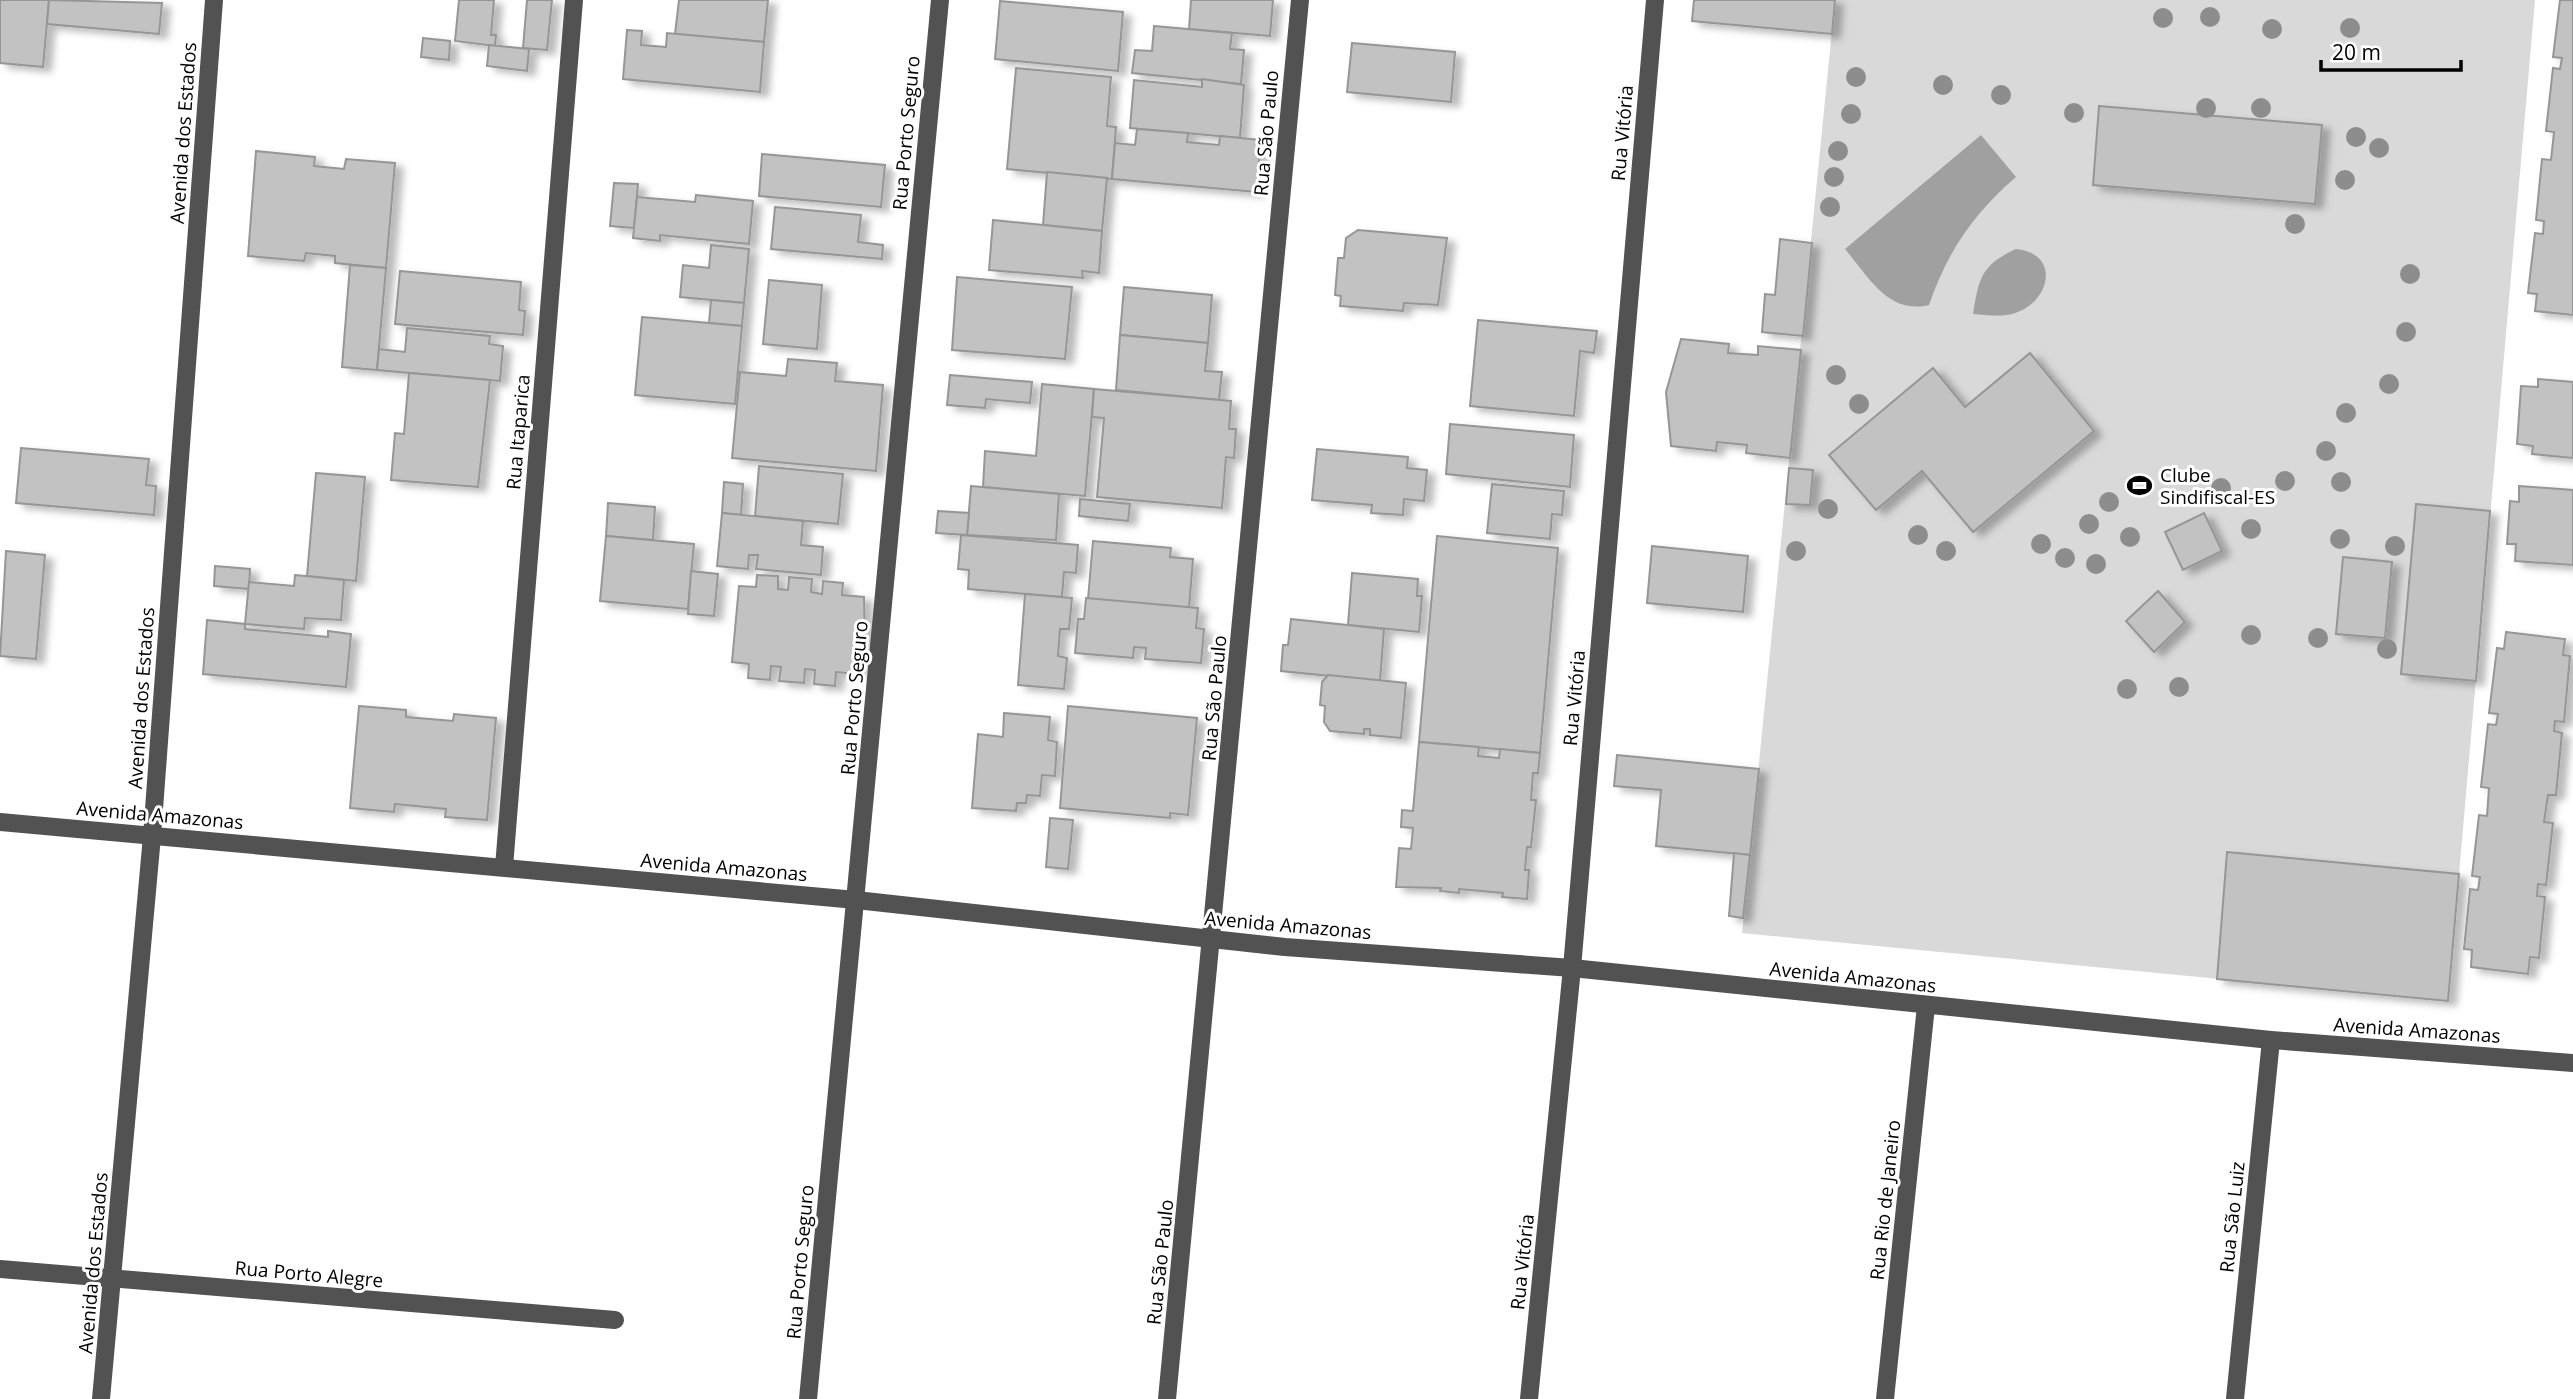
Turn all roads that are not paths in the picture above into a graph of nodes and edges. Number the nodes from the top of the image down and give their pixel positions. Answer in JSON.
{"nodes":[{"id":1,"x":214,"y":0,"type":"edge"},
{"id":2,"x":574,"y":0,"type":"edge"},
{"id":3,"x":940,"y":0,"type":"edge"},
{"id":4,"x":1300,"y":0,"type":"edge"},
{"id":5,"x":1655,"y":0,"type":"edge"},
{"id":6,"x":0,"y":822,"type":"edge"},
{"id":7,"x":152,"y":836,"type":"junction"},
{"id":8,"x":504,"y":867,"type":"junction"},
{"id":9,"x":856,"y":901,"type":"junction"},
{"id":10,"x":1213,"y":940,"type":"junction"},
{"id":11,"x":1572,"y":968,"type":"junction"},
{"id":12,"x":1926,"y":1006,"type":"junction"},
{"id":13,"x":2271,"y":1040,"type":"junction"},
{"id":14,"x":2573,"y":1063,"type":"edge"},
{"id":15,"x":0,"y":1269,"type":"edge"},
{"id":16,"x":113,"y":1279,"type":"junction"},
{"id":17,"x":614,"y":1320,"type":"dead end"},
{"id":18,"x":101,"y":1399,"type":"edge"},
{"id":19,"x":808,"y":1399,"type":"edge"},
{"id":20,"x":1167,"y":1399,"type":"edge"},
{"id":21,"x":1529,"y":1399,"type":"edge"},
{"id":22,"x":1885,"y":1399,"type":"edge"},
{"id":23,"x":2235,"y":1399,"type":"edge"}],
"edges":[{"from":1,"to":7,"type":"street","name":"Avenida dos Estados"},
{"from":2,"to":8,"type":"street","name":"Rua Itaparica"},
{"from":3,"to":9,"type":"street","name":"Rua Porto Seguro"},
{"from":4,"to":10,"type":"street","name":"Rua São Paulo"},
{"from":5,"to":11,"type":"street","name":"Rua Vitória"},
{"from":6,"to":7,"type":"street","name":"Avenida Amazonas"},
{"from":7,"to":8,"type":"street","name":"Avenida Amazonas"},
{"from":7,"to":16,"type":"street","name":"Avenida dos Estados"},
{"from":8,"to":9,"type":"street","name":"Avenida Amazonas"},
{"from":9,"to":10,"type":"street","name":"Avenida Amazonas"},
{"from":9,"to":19,"type":"street","name":"Rua Porto Seguro"},
{"from":10,"to":11,"type":"street","name":"Avenida Amazonas"},
{"from":10,"to":20,"type":"street","name":"Rua São Paulo"},
{"from":11,"to":12,"type":"street","name":"Avenida Amazonas"},
{"from":11,"to":21,"type":"street","name":"Rua Vitória"},
{"from":12,"to":13,"type":"street","name":"Avenida Amazonas"},
{"from":12,"to":22,"type":"street","name":"Rua Rio de Janeiro"},
{"from":13,"to":14,"type":"street","name":"Avenida Amazonas"},
{"from":13,"to":23,"type":"street","name":"Rua São Luiz"},
{"from":15,"to":16,"type":"street","name":"Rua Porto Alegre"},
{"from":16,"to":17,"type":"street","name":"Rua Porto Alegre"},
{"from":16,"to":18,"type":"street","name":"Avenida dos Estados"}]}
